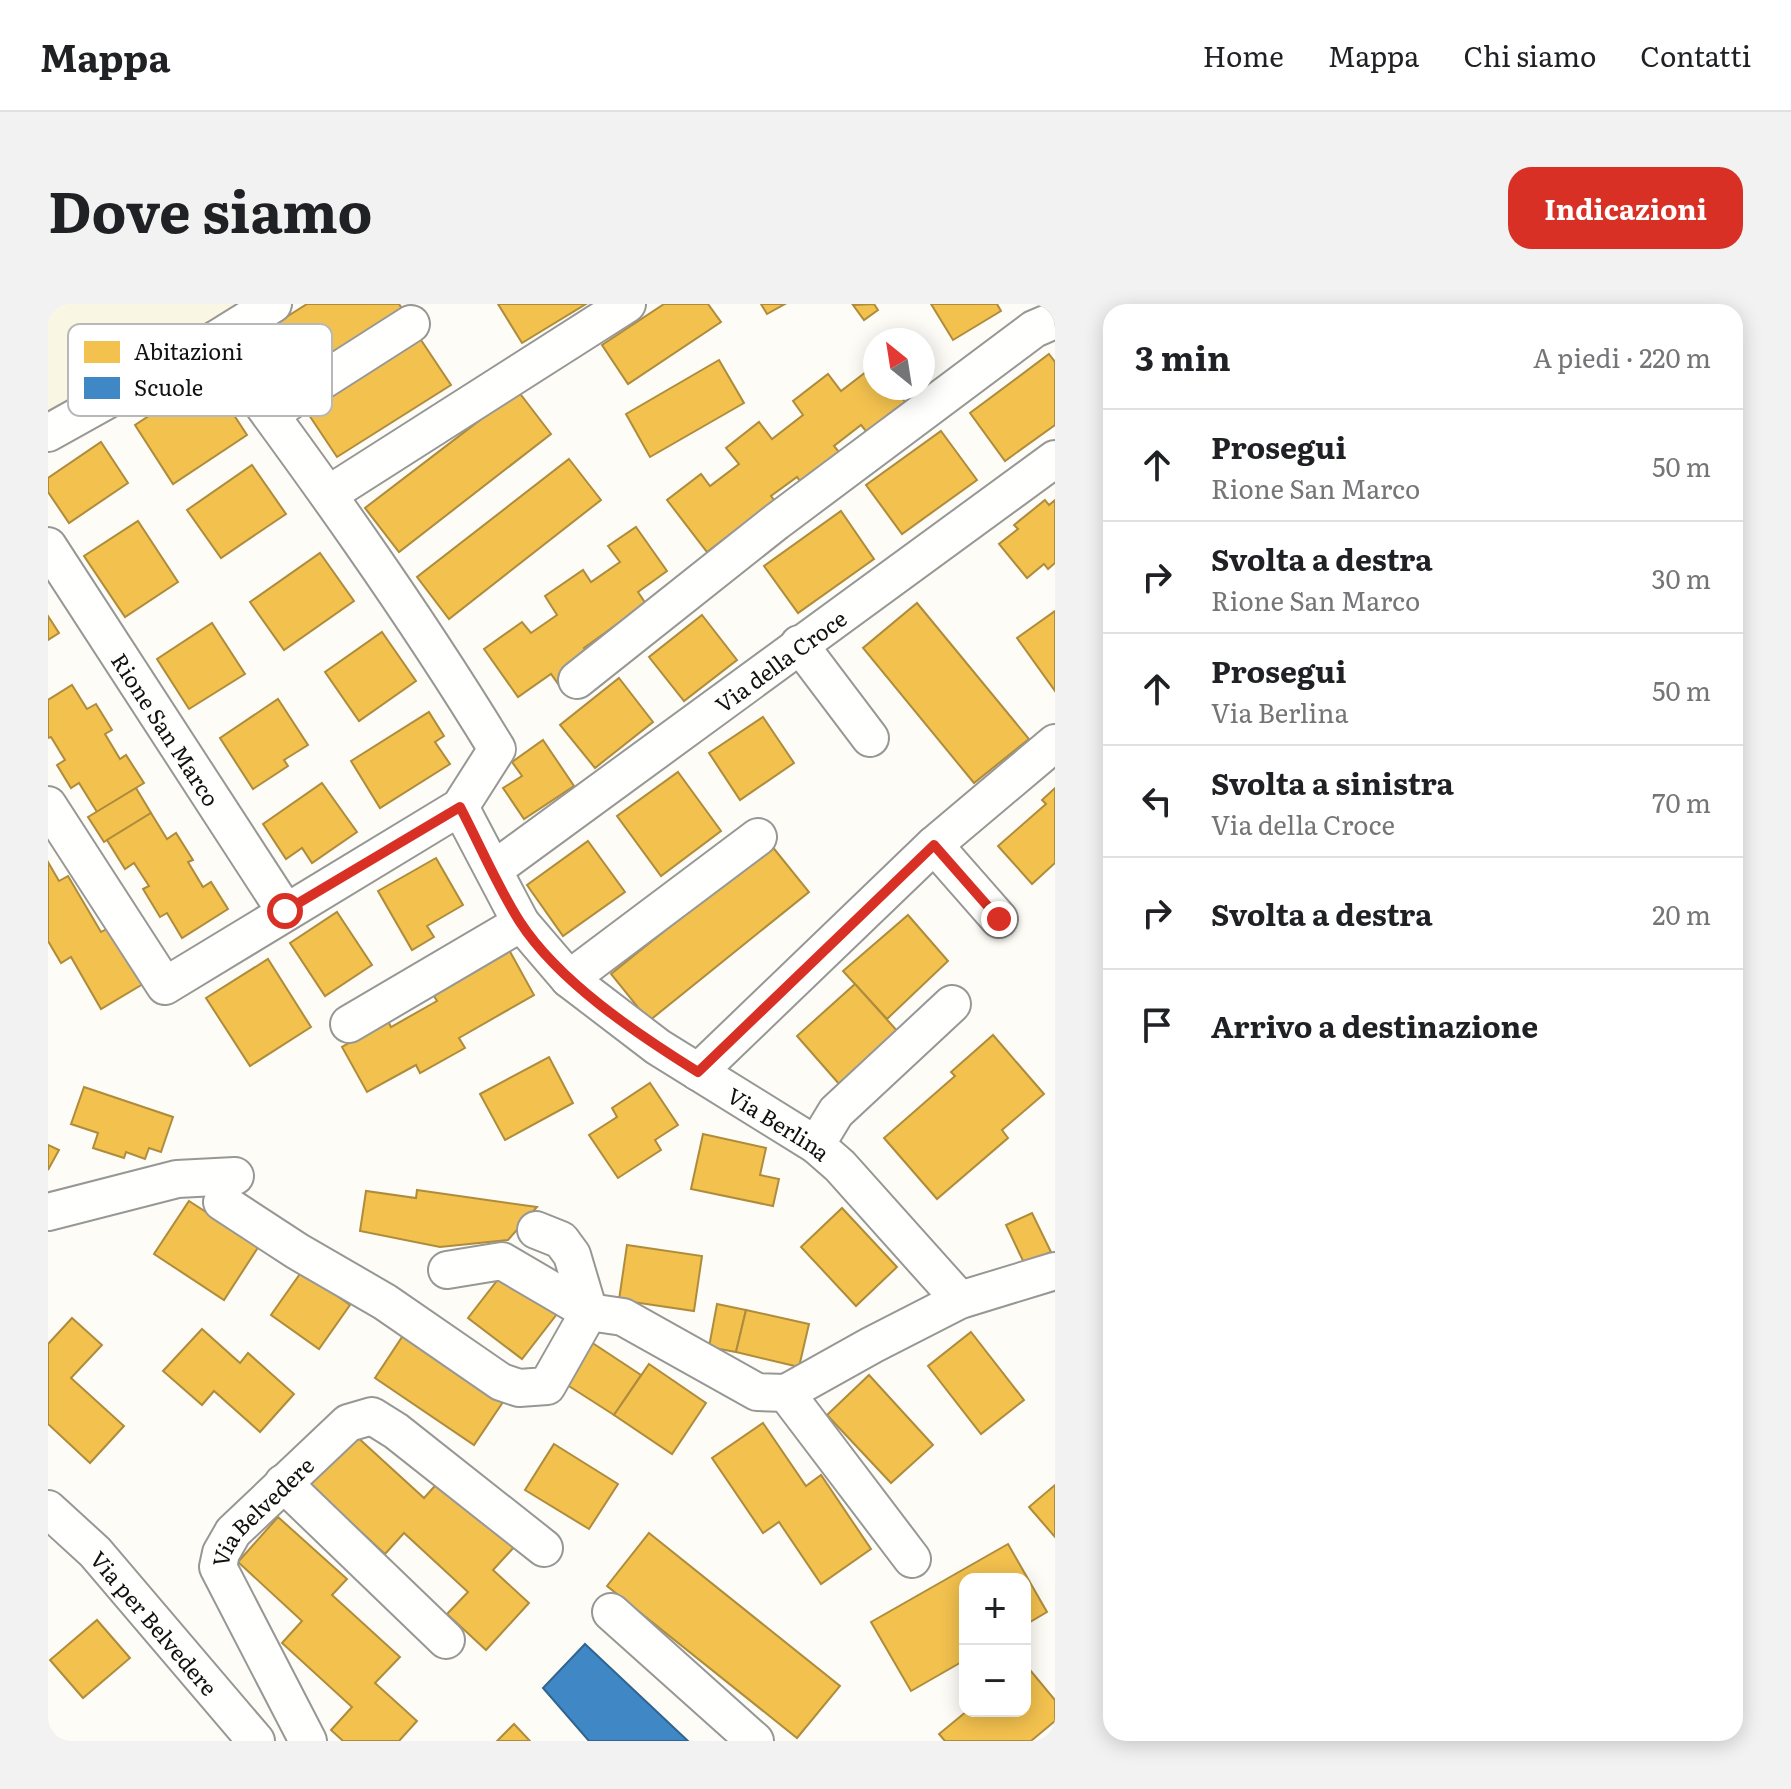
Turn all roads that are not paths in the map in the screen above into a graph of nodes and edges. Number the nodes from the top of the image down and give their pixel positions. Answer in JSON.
{"nodes":[{"id":1,"x":273,"y":304,"type":"edge"},
{"id":2,"x":627,"y":304,"type":"edge"},
{"id":3,"x":1055,"y":320,"type":"edge"},
{"id":4,"x":241,"y":324,"type":"edge"},
{"id":5,"x":411,"y":324,"type":"dead end"},
{"id":6,"x":332,"y":374,"type":"edge"},
{"id":7,"x":79,"y":416,"type":"edge"},
{"id":8,"x":271,"y":416,"type":"edge"},
{"id":9,"x":48,"y":433,"type":"edge"},
{"id":10,"x":1055,"y":459,"type":"edge"},
{"id":11,"x":329,"y":494,"type":"junction"},
{"id":12,"x":48,"y":546,"type":"edge"},
{"id":13,"x":799,"y":644,"type":"junction"},
{"id":14,"x":577,"y":680,"type":"dead end"},
{"id":15,"x":870,"y":738,"type":"dead end"},
{"id":16,"x":1055,"y":743,"type":"edge"},
{"id":17,"x":48,"y":805,"type":"edge"},
{"id":18,"x":460,"y":807,"type":"junction"},
{"id":19,"x":758,"y":837,"type":"dead end"},
{"id":20,"x":934,"y":845,"type":"junction"},
{"id":21,"x":504,"y":862,"type":"dead end"},
{"id":22,"x":285,"y":911,"type":"junction"},
{"id":23,"x":999,"y":919,"type":"dead end"},
{"id":24,"x":521,"y":923,"type":"junction"},
{"id":25,"x":569,"y":979,"type":"junction"},
{"id":26,"x":952,"y":1004,"type":"dead end"},
{"id":27,"x":349,"y":1024,"type":"dead end"},
{"id":28,"x":698,"y":1072,"type":"junction"},
{"id":29,"x":816,"y":1145,"type":"junction"},
{"id":30,"x":48,"y":1212,"type":"edge"},
{"id":31,"x":536,"y":1230,"type":"dead end"},
{"id":32,"x":447,"y":1270,"type":"dead end"},
{"id":33,"x":1055,"y":1271,"type":"edge"},
{"id":34,"x":960,"y":1300,"type":"junction"},
{"id":35,"x":589,"y":1312,"type":"junction"},
{"id":36,"x":786,"y":1393,"type":"junction"},
{"id":37,"x":283,"y":1483,"type":"junction"},
{"id":38,"x":48,"y":1509,"type":"edge"},
{"id":39,"x":544,"y":1548,"type":"dead end"},
{"id":40,"x":912,"y":1559,"type":"dead end"},
{"id":41,"x":611,"y":1612,"type":"dead end"},
{"id":42,"x":446,"y":1640,"type":"dead end"},
{"id":43,"x":256,"y":1741,"type":"edge"},
{"id":44,"x":308,"y":1741,"type":"edge"},
{"id":45,"x":755,"y":1741,"type":"edge"}],
"edges":[{"from":1,"to":4,"type":"street"},
{"from":2,"to":11,"type":"street"},
{"from":3,"to":14,"type":"street"},
{"from":5,"to":6,"type":"street"},
{"from":7,"to":9,"type":"street"},
{"from":8,"to":11,"type":"street"},
{"from":10,"to":13,"type":"street","name":"Via della Croce"},
{"from":11,"to":18,"type":"street"},
{"from":12,"to":22,"type":"street","name":"Rione San Marco"},
{"from":13,"to":15,"type":"street"},
{"from":13,"to":21,"type":"street","name":"Via della Croce"},
{"from":16,"to":20,"type":"street"},
{"from":17,"to":22,"type":"street"},
{"from":18,"to":22,"type":"street"},
{"from":18,"to":24,"type":"street"},
{"from":19,"to":25,"type":"street"},
{"from":20,"to":23,"type":"street"},
{"from":20,"to":28,"type":"street"},
{"from":24,"to":25,"type":"street","name":"Via Berlina"},
{"from":24,"to":27,"type":"street"},
{"from":25,"to":28,"type":"street","name":"Via Berlina"},
{"from":26,"to":29,"type":"street"},
{"from":28,"to":29,"type":"street","name":"Via Berlina"},
{"from":29,"to":34,"type":"street","name":"Via Berlina"},
{"from":30,"to":35,"type":"street"},
{"from":31,"to":35,"type":"street"},
{"from":32,"to":35,"type":"street"},
{"from":33,"to":34,"type":"street"},
{"from":34,"to":36,"type":"street"},
{"from":35,"to":36,"type":"street"},
{"from":36,"to":40,"type":"street"},
{"from":37,"to":39,"type":"street","name":"Via Belvedere"},
{"from":37,"to":42,"type":"street"},
{"from":37,"to":44,"type":"street","name":"Via Belvedere"},
{"from":38,"to":43,"type":"street","name":"Via per Belvedere"},
{"from":41,"to":45,"type":"street"}]}
